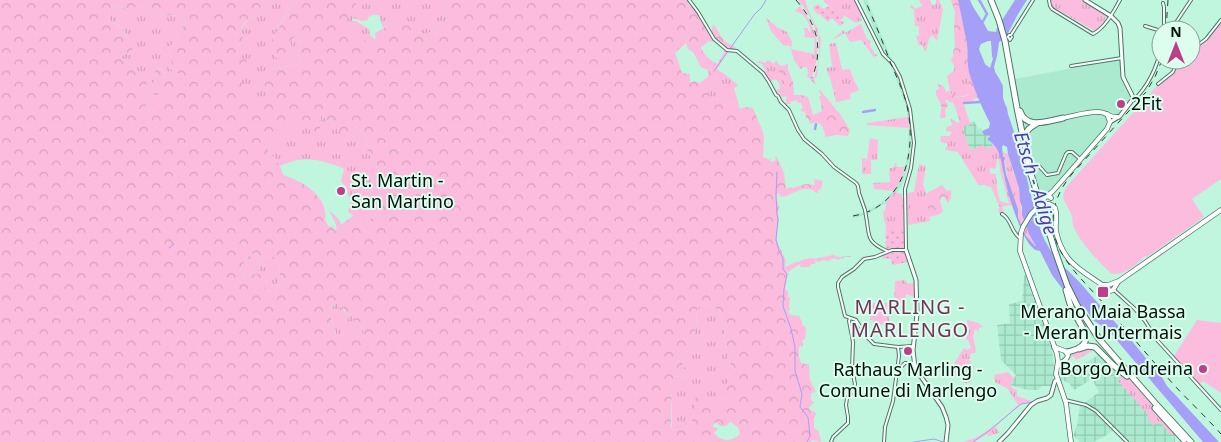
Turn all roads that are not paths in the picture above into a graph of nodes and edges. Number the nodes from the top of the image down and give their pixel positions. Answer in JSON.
{"nodes":[{"id":1,"x":689,"y":0,"type":"edge"},
{"id":2,"x":856,"y":0,"type":"edge"},
{"id":3,"x":990,"y":0,"type":"edge"},
{"id":4,"x":1033,"y":0,"type":"edge"},
{"id":5,"x":1049,"y":0,"type":"edge"},
{"id":6,"x":1086,"y":0,"type":"edge"},
{"id":7,"x":1120,"y":0,"type":"edge"},
{"id":8,"x":1191,"y":0,"type":"edge"},
{"id":9,"x":1163,"y":3,"type":"dead end"},
{"id":10,"x":1111,"y":16,"type":"junction"},
{"id":11,"x":1163,"y":20,"type":"edge"},
{"id":12,"x":1178,"y":20,"type":"edge"},
{"id":13,"x":1220,"y":21,"type":"edge"},
{"id":14,"x":1145,"y":26,"type":"dead end"},
{"id":15,"x":1151,"y":28,"type":"edge"},
{"id":16,"x":1011,"y":35,"type":"dead end"},
{"id":17,"x":1004,"y":41,"type":"junction"},
{"id":18,"x":1201,"y":43,"type":"edge"},
{"id":19,"x":1122,"y":58,"type":"junction"},
{"id":20,"x":1071,"y":66,"type":"dead end"},
{"id":21,"x":1155,"y":70,"type":"edge"},
{"id":22,"x":1174,"y":70,"type":"edge"},
{"id":23,"x":1012,"y":82,"type":"junction"},
{"id":24,"x":1158,"y":84,"type":"dead end"},
{"id":25,"x":1138,"y":94,"type":"junction"},
{"id":26,"x":1132,"y":95,"type":"junction"},
{"id":27,"x":1132,"y":101,"type":"junction"},
{"id":28,"x":1107,"y":114,"type":"junction"},
{"id":29,"x":1118,"y":117,"type":"junction"},
{"id":30,"x":1063,"y":118,"type":"joint"},
{"id":31,"x":1110,"y":122,"type":"junction"},
{"id":32,"x":1039,"y":123,"type":"junction"},
{"id":33,"x":1107,"y":129,"type":"junction"},
{"id":34,"x":1024,"y":144,"type":"junction"},
{"id":35,"x":1080,"y":159,"type":"junction"},
{"id":36,"x":1039,"y":166,"type":"dead end"},
{"id":37,"x":1048,"y":203,"type":"junction"},
{"id":38,"x":1221,"y":210,"type":"edge"},
{"id":39,"x":1002,"y":214,"type":"dead end"},
{"id":40,"x":1021,"y":235,"type":"junction"},
{"id":41,"x":906,"y":250,"type":"junction"},
{"id":42,"x":888,"y":252,"type":"junction"},
{"id":43,"x":1111,"y":287,"type":"junction"},
{"id":44,"x":1066,"y":290,"type":"junction"},
{"id":45,"x":850,"y":318,"type":"junction"},
{"id":46,"x":913,"y":346,"type":"junction"},
{"id":47,"x":898,"y":347,"type":"junction"},
{"id":48,"x":1054,"y":347,"type":"junction"},
{"id":49,"x":1065,"y":353,"type":"junction"},
{"id":50,"x":1057,"y":357,"type":"junction"},
{"id":51,"x":1062,"y":361,"type":"junction"},
{"id":52,"x":914,"y":364,"type":"junction"},
{"id":53,"x":897,"y":367,"type":"junction"},
{"id":54,"x":1057,"y":368,"type":"junction"},
{"id":55,"x":1127,"y":376,"type":"junction"},
{"id":56,"x":1058,"y":380,"type":"junction"},
{"id":57,"x":1065,"y":400,"type":"junction"},
{"id":58,"x":1221,"y":410,"type":"edge"},
{"id":59,"x":831,"y":442,"type":"edge"},
{"id":60,"x":884,"y":442,"type":"edge"},
{"id":61,"x":946,"y":442,"type":"edge"},
{"id":62,"x":999,"y":442,"type":"edge"},
{"id":63,"x":1071,"y":442,"type":"edge"},
{"id":64,"x":1127,"y":442,"type":"edge"},
{"id":65,"x":1186,"y":442,"type":"edge"},
{"id":66,"x":1191,"y":442,"type":"edge"}],
"edges":[{"from":1,"to":42,"type":"street","bridge":true},
{"from":2,"to":41,"type":"street"},
{"from":3,"to":17,"type":"highway"},
{"from":3,"to":17,"type":"highway"},
{"from":4,"to":16,"type":"street"},
{"from":5,"to":10,"type":"street"},
{"from":6,"to":10,"type":"street"},
{"from":7,"to":10,"type":"street"},
{"from":8,"to":12,"type":"street"},
{"from":9,"to":11,"type":"street"},
{"from":10,"to":19,"type":"street"},
{"from":13,"to":18,"type":"street"},
{"from":14,"to":15,"type":"street"},
{"from":17,"to":23,"type":"highway"},
{"from":17,"to":44,"type":"highway"},
{"from":19,"to":20,"type":"street"},
{"from":19,"to":26,"type":"street"},
{"from":21,"to":25,"type":"street"},
{"from":22,"to":24,"type":"street"},
{"from":23,"to":32,"type":"highway"},
{"from":23,"to":34,"type":"highway"},
{"from":25,"to":26,"type":"street"},
{"from":25,"to":27,"type":"street"},
{"from":26,"to":27,"type":"street"},
{"from":27,"to":29,"type":"street"},
{"from":28,"to":29,"type":"main road"},
{"from":28,"to":30,"type":"main road"},
{"from":28,"to":31,"type":"main road"},
{"from":29,"to":31,"type":"street"},
{"from":29,"to":33,"type":"main road"},
{"from":30,"to":32,"type":"highway"},
{"from":31,"to":33,"type":"main road"},
{"from":32,"to":34,"type":"highway"},
{"from":33,"to":35,"type":"main road"},
{"from":34,"to":66,"type":"highway"},
{"from":35,"to":36,"type":"street"},
{"from":35,"to":37,"type":"main road"},
{"from":37,"to":40,"type":"main road","bridge":true},
{"from":37,"to":43,"type":"main road"},
{"from":38,"to":43,"type":"main road"},
{"from":39,"to":40,"type":"street"},
{"from":40,"to":48,"type":"main road"},
{"from":41,"to":42,"type":"street"},
{"from":41,"to":46,"type":"street"},
{"from":42,"to":45,"type":"street"},
{"from":43,"to":58,"type":"street"},
{"from":44,"to":49,"type":"highway"},
{"from":44,"to":55,"type":"highway"},
{"from":45,"to":47,"type":"street"},
{"from":45,"to":59,"type":"street"},
{"from":46,"to":47,"type":"street"},
{"from":46,"to":52,"type":"street"},
{"from":47,"to":53,"type":"street"},
{"from":48,"to":49,"type":"main road"},
{"from":48,"to":50,"type":"main road"},
{"from":49,"to":50,"type":"main road"},
{"from":49,"to":51,"type":"main road"},
{"from":49,"to":55,"type":"highway"},
{"from":50,"to":51,"type":"main road"},
{"from":50,"to":54,"type":"main road"},
{"from":51,"to":54,"type":"main road"},
{"from":52,"to":53,"type":"street"},
{"from":52,"to":61,"type":"street"},
{"from":53,"to":60,"type":"street"},
{"from":54,"to":56,"type":"main road"},
{"from":55,"to":65,"type":"highway"},
{"from":56,"to":57,"type":"main road"},
{"from":56,"to":62,"type":"street"},
{"from":57,"to":63,"type":"main road"},
{"from":57,"to":64,"type":"street"}]}
